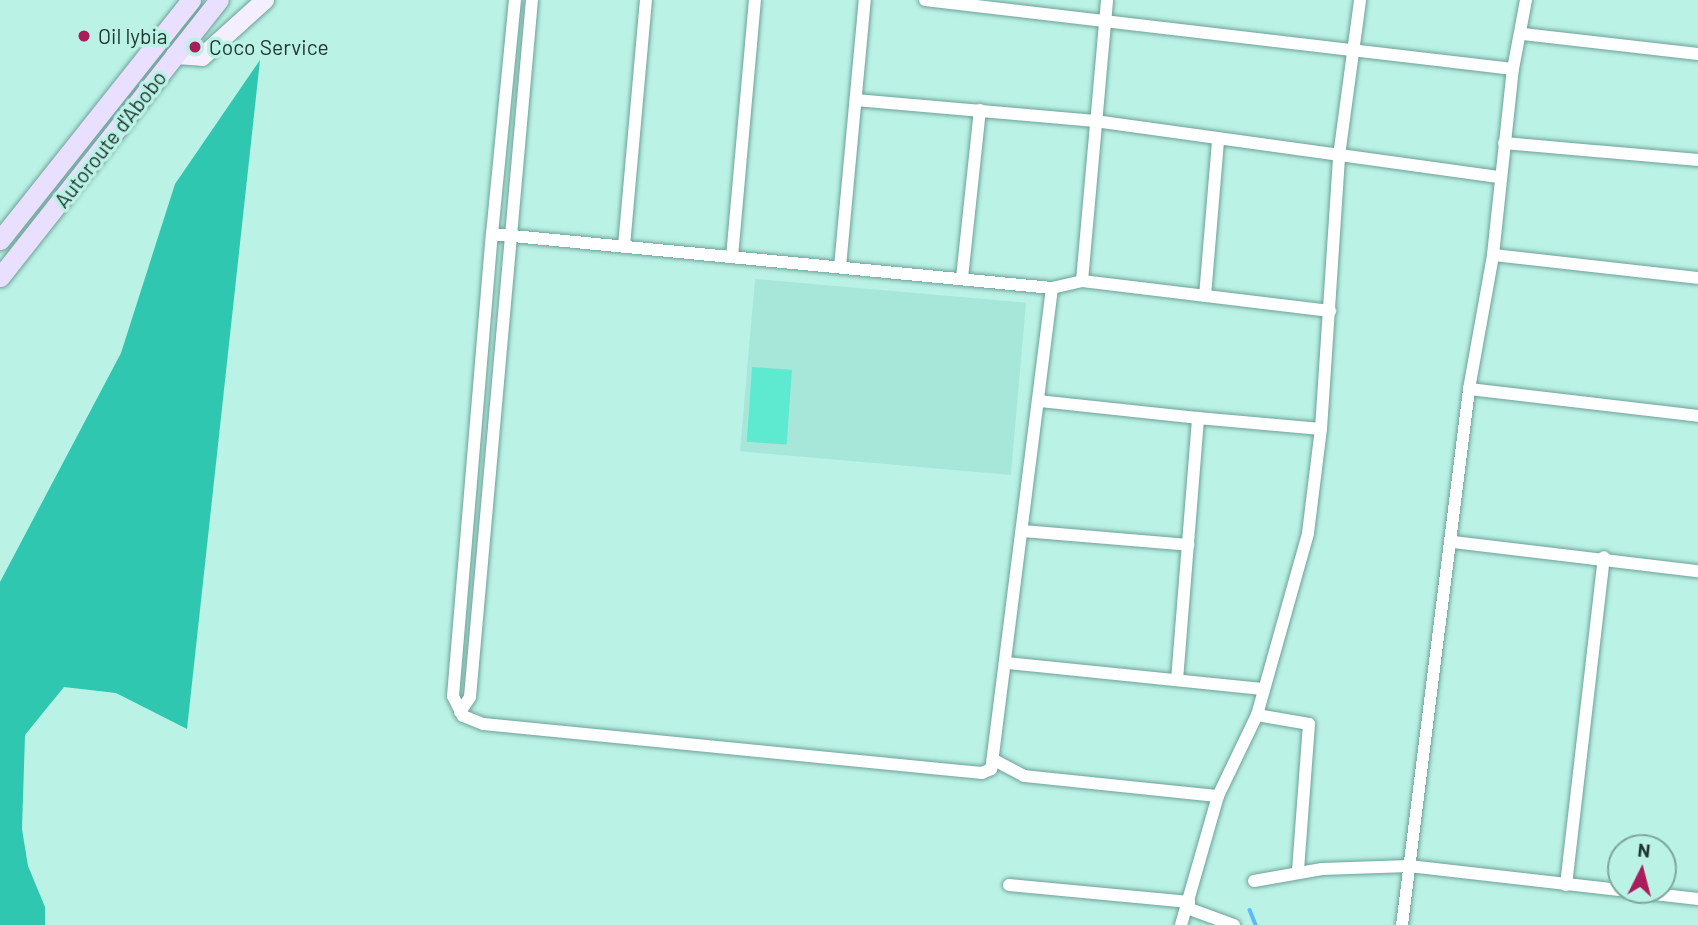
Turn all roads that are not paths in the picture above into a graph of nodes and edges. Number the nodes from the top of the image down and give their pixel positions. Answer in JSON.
{"nodes":[{"id":1,"x":191,"y":0,"type":"edge"},
{"id":2,"x":219,"y":0,"type":"edge"},
{"id":3,"x":265,"y":0,"type":"edge"},
{"id":4,"x":515,"y":0,"type":"edge"},
{"id":5,"x":532,"y":0,"type":"edge"},
{"id":6,"x":646,"y":0,"type":"edge"},
{"id":7,"x":755,"y":0,"type":"edge"},
{"id":8,"x":865,"y":0,"type":"edge"},
{"id":9,"x":925,"y":0,"type":"edge"},
{"id":10,"x":1107,"y":0,"type":"edge"},
{"id":11,"x":1360,"y":0,"type":"edge"},
{"id":12,"x":1526,"y":0,"type":"edge"},
{"id":13,"x":1105,"y":18,"type":"junction"},
{"id":14,"x":1523,"y":34,"type":"junction"},
{"id":15,"x":1352,"y":50,"type":"junction"},
{"id":16,"x":1698,"y":54,"type":"edge"},
{"id":17,"x":176,"y":55,"type":"junction"},
{"id":18,"x":1513,"y":69,"type":"junction"},
{"id":19,"x":856,"y":100,"type":"junction"},
{"id":20,"x":980,"y":110,"type":"junction"},
{"id":21,"x":1095,"y":121,"type":"junction"},
{"id":22,"x":1218,"y":141,"type":"junction"},
{"id":23,"x":1504,"y":143,"type":"junction"},
{"id":24,"x":1339,"y":156,"type":"junction"},
{"id":25,"x":1698,"y":160,"type":"edge"},
{"id":26,"x":1500,"y":177,"type":"junction"},
{"id":27,"x":492,"y":234,"type":"junction"},
{"id":28,"x":512,"y":236,"type":"junction"},
{"id":29,"x":0,"y":240,"type":"edge"},
{"id":30,"x":624,"y":246,"type":"junction"},
{"id":31,"x":1493,"y":255,"type":"junction"},
{"id":32,"x":732,"y":257,"type":"junction"},
{"id":33,"x":840,"y":267,"type":"junction"},
{"id":34,"x":0,"y":277,"type":"edge"},
{"id":35,"x":962,"y":278,"type":"junction"},
{"id":36,"x":1698,"y":278,"type":"edge"},
{"id":37,"x":1082,"y":281,"type":"junction"},
{"id":38,"x":1052,"y":288,"type":"junction"},
{"id":39,"x":1205,"y":296,"type":"junction"},
{"id":40,"x":1331,"y":311,"type":"junction"},
{"id":41,"x":1469,"y":389,"type":"junction"},
{"id":42,"x":1039,"y":401,"type":"junction"},
{"id":43,"x":1698,"y":416,"type":"edge"},
{"id":44,"x":1198,"y":418,"type":"junction"},
{"id":45,"x":1321,"y":429,"type":"junction"},
{"id":46,"x":1023,"y":531,"type":"junction"},
{"id":47,"x":1453,"y":542,"type":"junction"},
{"id":48,"x":1188,"y":545,"type":"junction"},
{"id":49,"x":1604,"y":557,"type":"junction"},
{"id":50,"x":1698,"y":571,"type":"edge"},
{"id":51,"x":1007,"y":663,"type":"junction"},
{"id":52,"x":1177,"y":680,"type":"junction"},
{"id":53,"x":1264,"y":689,"type":"junction"},
{"id":54,"x":460,"y":712,"type":"junction"},
{"id":55,"x":1257,"y":715,"type":"junction"},
{"id":56,"x":996,"y":761,"type":"junction"},
{"id":57,"x":1219,"y":796,"type":"junction"},
{"id":58,"x":1409,"y":866,"type":"junction"},
{"id":59,"x":1298,"y":872,"type":"junction"},
{"id":60,"x":1254,"y":881,"type":"dead end"},
{"id":61,"x":1566,"y":884,"type":"junction"},
{"id":62,"x":1009,"y":885,"type":"dead end"},
{"id":63,"x":1698,"y":899,"type":"edge"},
{"id":64,"x":1188,"y":905,"type":"junction"},
{"id":65,"x":1181,"y":925,"type":"edge"},
{"id":66,"x":1234,"y":925,"type":"edge"},
{"id":67,"x":1402,"y":925,"type":"edge"}],
"edges":[{"from":1,"to":29,"type":"main road"},
{"from":2,"to":17,"type":"main road","name":"Autoroute d'Abobo"},
{"from":3,"to":17,"type":"main road"},
{"from":4,"to":27,"type":"street"},
{"from":5,"to":28,"type":"street"},
{"from":6,"to":30,"type":"street"},
{"from":7,"to":32,"type":"street"},
{"from":8,"to":19,"type":"street"},
{"from":9,"to":13,"type":"street"},
{"from":10,"to":13,"type":"street"},
{"from":11,"to":15,"type":"street"},
{"from":12,"to":14,"type":"street"},
{"from":13,"to":15,"type":"street"},
{"from":13,"to":21,"type":"street"},
{"from":14,"to":16,"type":"street"},
{"from":14,"to":18,"type":"street"},
{"from":15,"to":18,"type":"street"},
{"from":15,"to":24,"type":"street"},
{"from":17,"to":34,"type":"main road","name":"Autoroute d'Abobo"},
{"from":18,"to":23,"type":"street"},
{"from":19,"to":20,"type":"street"},
{"from":19,"to":33,"type":"street"},
{"from":20,"to":21,"type":"street"},
{"from":20,"to":35,"type":"street"},
{"from":21,"to":22,"type":"street"},
{"from":21,"to":37,"type":"street"},
{"from":22,"to":24,"type":"street"},
{"from":22,"to":39,"type":"street"},
{"from":23,"to":25,"type":"street"},
{"from":23,"to":26,"type":"street"},
{"from":24,"to":26,"type":"street"},
{"from":24,"to":40,"type":"street"},
{"from":26,"to":31,"type":"street"},
{"from":27,"to":28,"type":"street"},
{"from":27,"to":54,"type":"street"},
{"from":28,"to":30,"type":"street"},
{"from":28,"to":54,"type":"street"},
{"from":30,"to":32,"type":"street"},
{"from":31,"to":36,"type":"street"},
{"from":31,"to":41,"type":"street"},
{"from":32,"to":33,"type":"street"},
{"from":33,"to":35,"type":"street"},
{"from":35,"to":38,"type":"street"},
{"from":37,"to":38,"type":"street"},
{"from":37,"to":39,"type":"street"},
{"from":38,"to":42,"type":"street"},
{"from":39,"to":40,"type":"street"},
{"from":40,"to":45,"type":"street"},
{"from":41,"to":43,"type":"street"},
{"from":41,"to":47,"type":"street"},
{"from":42,"to":44,"type":"street"},
{"from":42,"to":46,"type":"street"},
{"from":44,"to":45,"type":"street"},
{"from":44,"to":48,"type":"street"},
{"from":45,"to":53,"type":"street"},
{"from":46,"to":48,"type":"street"},
{"from":46,"to":51,"type":"street"},
{"from":47,"to":49,"type":"street"},
{"from":47,"to":58,"type":"street"},
{"from":48,"to":52,"type":"street"},
{"from":49,"to":50,"type":"street"},
{"from":49,"to":61,"type":"street"},
{"from":51,"to":52,"type":"street"},
{"from":51,"to":56,"type":"street"},
{"from":52,"to":53,"type":"street"},
{"from":53,"to":55,"type":"street"},
{"from":54,"to":56,"type":"street"},
{"from":55,"to":57,"type":"street"},
{"from":55,"to":59,"type":"street"},
{"from":56,"to":57,"type":"street"},
{"from":57,"to":64,"type":"street"},
{"from":58,"to":59,"type":"street"},
{"from":58,"to":61,"type":"street"},
{"from":58,"to":67,"type":"street"},
{"from":59,"to":60,"type":"street"},
{"from":61,"to":63,"type":"street"},
{"from":62,"to":64,"type":"street"},
{"from":64,"to":65,"type":"street"},
{"from":64,"to":66,"type":"street"}]}
